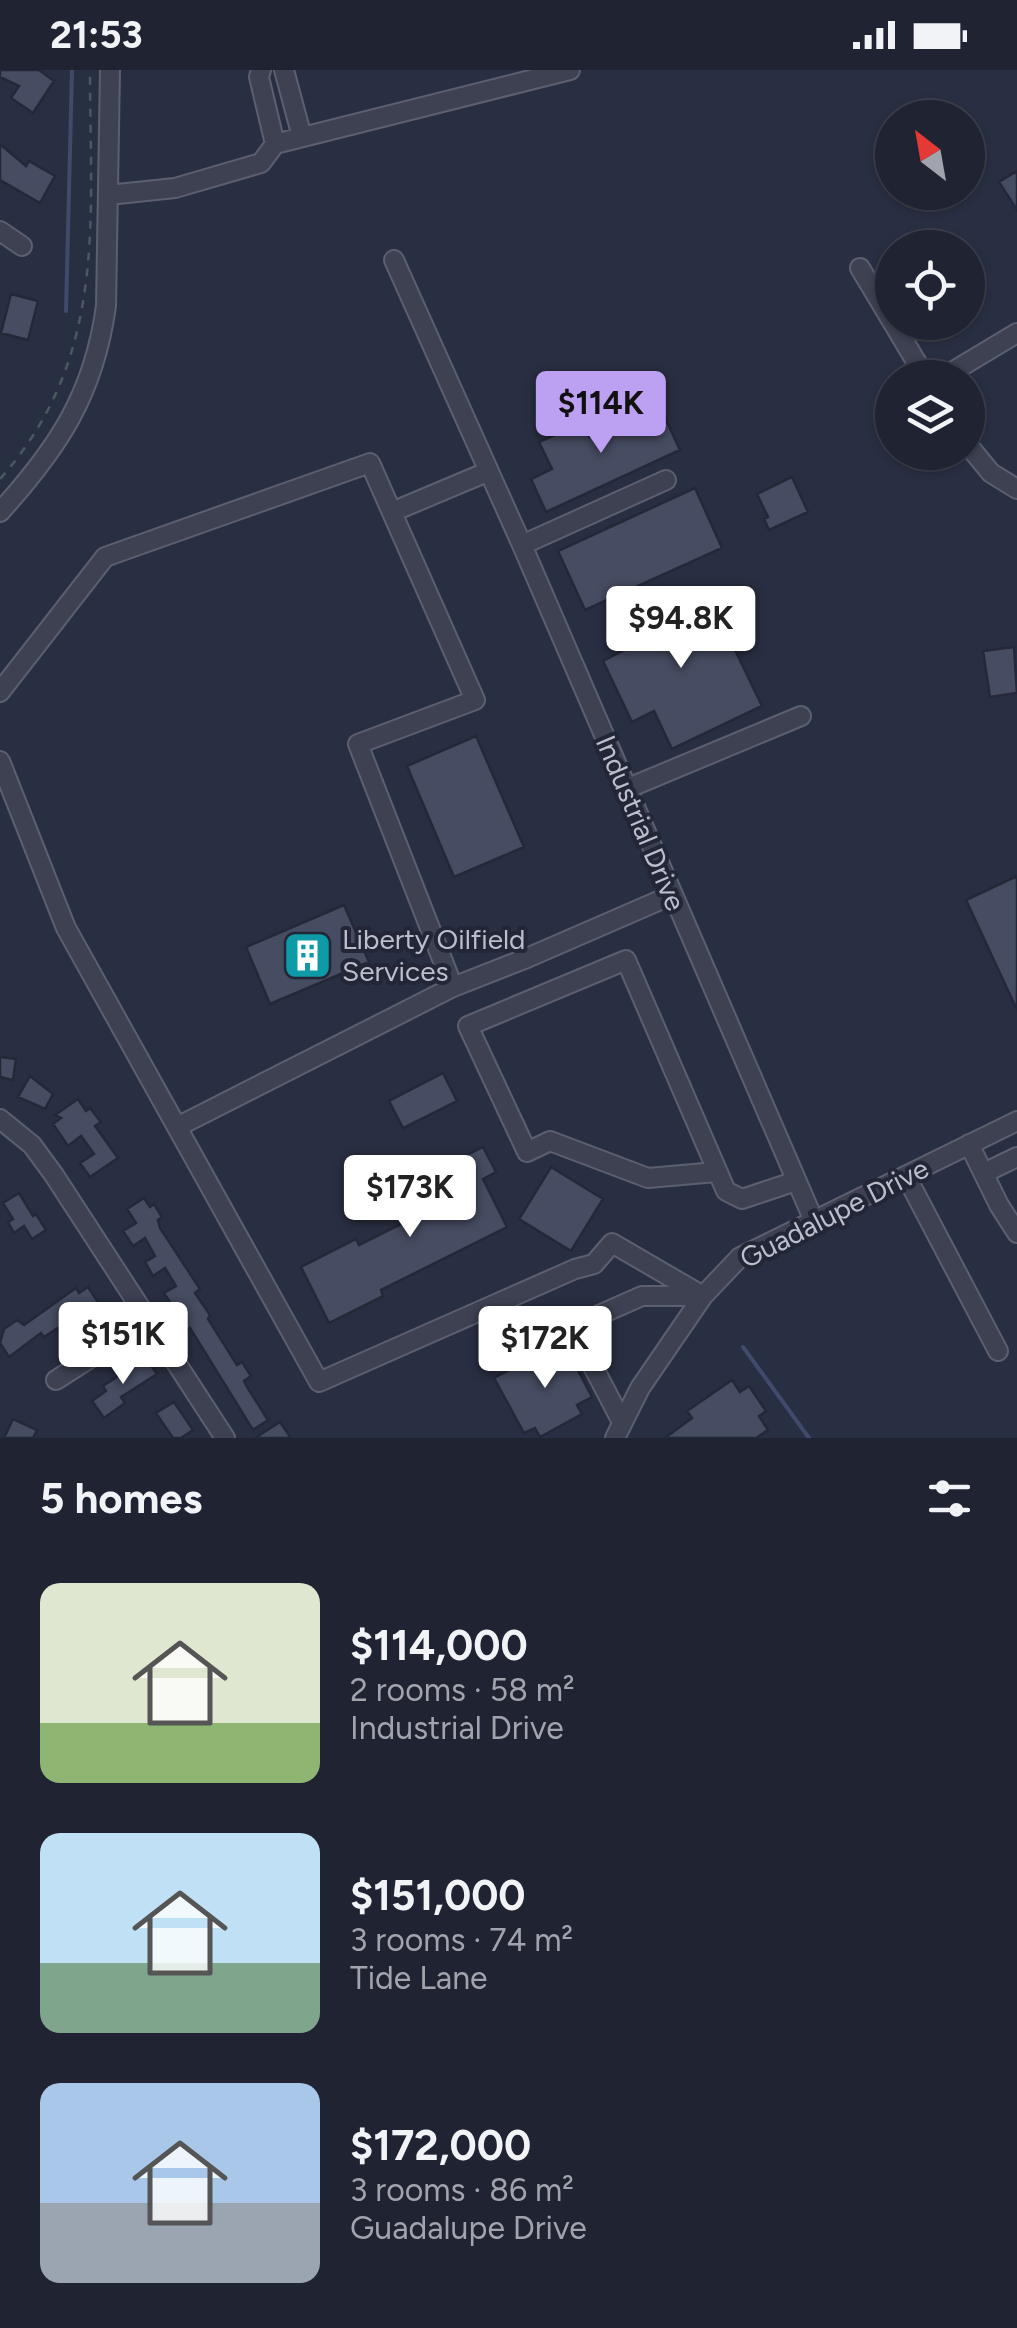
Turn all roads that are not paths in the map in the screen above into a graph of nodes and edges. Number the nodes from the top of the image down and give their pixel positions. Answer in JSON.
{"nodes":[{"id":1,"x":110,"y":70,"type":"edge"},
{"id":2,"x":262,"y":70,"type":"edge"},
{"id":3,"x":284,"y":70,"type":"edge"},
{"id":4,"x":570,"y":70,"type":"edge"},
{"id":5,"x":302,"y":137,"type":"junction"},
{"id":6,"x":275,"y":144,"type":"junction"},
{"id":7,"x":108,"y":195,"type":"junction"},
{"id":8,"x":0,"y":231,"type":"edge"},
{"id":9,"x":22,"y":246,"type":"dead end"},
{"id":10,"x":394,"y":260,"type":"dead end"},
{"id":11,"x":860,"y":268,"type":"dead end"},
{"id":12,"x":1017,"y":333,"type":"edge"},
{"id":13,"x":915,"y":360,"type":"edge"},
{"id":14,"x":972,"y":360,"type":"edge"},
{"id":15,"x":985,"y":466,"type":"edge"},
{"id":16,"x":487,"y":472,"type":"junction"},
{"id":17,"x":666,"y":480,"type":"dead end"},
{"id":18,"x":1017,"y":489,"type":"edge"},
{"id":19,"x":0,"y":512,"type":"edge"},
{"id":20,"x":392,"y":512,"type":"junction"},
{"id":21,"x":522,"y":545,"type":"junction"},
{"id":22,"x":0,"y":692,"type":"edge"},
{"id":23,"x":802,"y":716,"type":"dead end"},
{"id":24,"x":0,"y":760,"type":"edge"},
{"id":25,"x":626,"y":789,"type":"junction"},
{"id":26,"x":672,"y":895,"type":"junction"},
{"id":27,"x":453,"y":986,"type":"junction"},
{"id":28,"x":0,"y":1119,"type":"edge"},
{"id":29,"x":1017,"y":1121,"type":"edge"},
{"id":30,"x":177,"y":1127,"type":"junction"},
{"id":31,"x":970,"y":1144,"type":"junction"},
{"id":32,"x":1017,"y":1157,"type":"edge"},
{"id":33,"x":716,"y":1172,"type":"junction"},
{"id":34,"x":984,"y":1173,"type":"junction"},
{"id":35,"x":906,"y":1176,"type":"junction"},
{"id":36,"x":796,"y":1181,"type":"junction"},
{"id":37,"x":814,"y":1221,"type":"junction"},
{"id":38,"x":1017,"y":1234,"type":"edge"},
{"id":39,"x":703,"y":1296,"type":"junction"},
{"id":40,"x":148,"y":1321,"type":"junction"},
{"id":41,"x":998,"y":1351,"type":"dead end"},
{"id":42,"x":56,"y":1380,"type":"dead end"},
{"id":43,"x":619,"y":1430,"type":"edge"},
{"id":44,"x":225,"y":1438,"type":"edge"}],
"edges":[{"from":1,"to":7,"type":"street"},
{"from":2,"to":6,"type":"street"},
{"from":3,"to":5,"type":"street"},
{"from":4,"to":5,"type":"street"},
{"from":5,"to":6,"type":"street"},
{"from":6,"to":7,"type":"street"},
{"from":7,"to":19,"type":"street"},
{"from":8,"to":9,"type":"street"},
{"from":10,"to":16,"type":"street","name":"Industrial Drive"},
{"from":11,"to":13,"type":"street"},
{"from":12,"to":14,"type":"street"},
{"from":15,"to":18,"type":"street"},
{"from":16,"to":20,"type":"street"},
{"from":16,"to":21,"type":"street","name":"Industrial Drive"},
{"from":17,"to":21,"type":"street"},
{"from":20,"to":22,"type":"street"},
{"from":20,"to":27,"type":"street"},
{"from":21,"to":25,"type":"street","name":"Industrial Drive"},
{"from":23,"to":25,"type":"street"},
{"from":24,"to":30,"type":"street"},
{"from":25,"to":26,"type":"street","name":"Industrial Drive"},
{"from":26,"to":27,"type":"street"},
{"from":26,"to":36,"type":"street","name":"Industrial Drive"},
{"from":27,"to":30,"type":"street"},
{"from":28,"to":40,"type":"street"},
{"from":29,"to":31,"type":"street","name":"Guadalupe Drive"},
{"from":30,"to":39,"type":"street"},
{"from":31,"to":34,"type":"street"},
{"from":31,"to":35,"type":"street","name":"Guadalupe Drive"},
{"from":32,"to":34,"type":"street"},
{"from":33,"to":33,"type":"street"},
{"from":33,"to":36,"type":"street"},
{"from":34,"to":38,"type":"street"},
{"from":35,"to":37,"type":"street","name":"Guadalupe Drive"},
{"from":35,"to":41,"type":"street"},
{"from":36,"to":37,"type":"street","name":"Industrial Drive"},
{"from":37,"to":39,"type":"street","name":"Guadalupe Drive"},
{"from":39,"to":43,"type":"street","name":"Guadalupe Drive"},
{"from":39,"to":43,"type":"street"},
{"from":40,"to":42,"type":"street"},
{"from":40,"to":44,"type":"street"}]}
